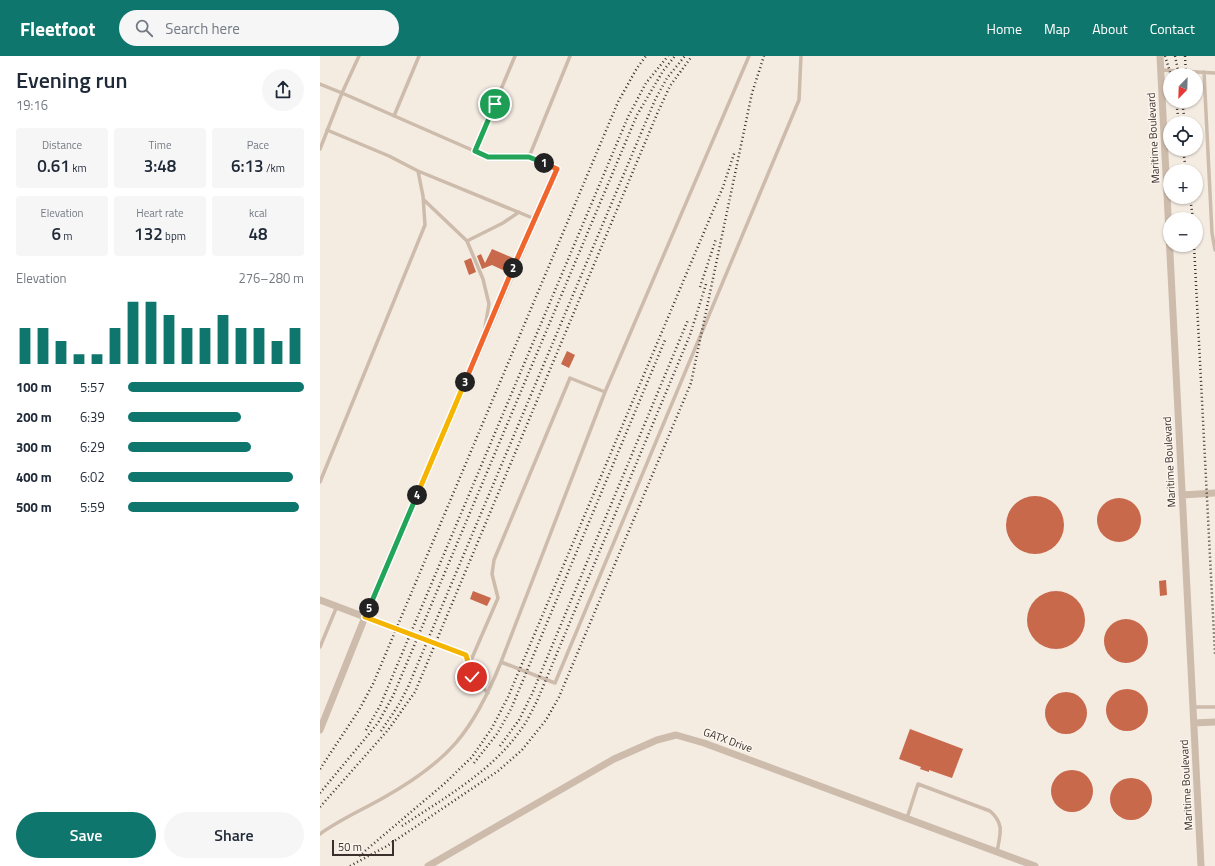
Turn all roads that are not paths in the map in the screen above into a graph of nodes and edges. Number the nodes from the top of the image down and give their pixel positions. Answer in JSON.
{"nodes":[{"id":1,"x":359,"y":56,"type":"edge"},
{"id":2,"x":419,"y":56,"type":"edge"},
{"id":3,"x":515,"y":56,"type":"edge"},
{"id":4,"x":570,"y":56,"type":"edge"},
{"id":5,"x":749,"y":56,"type":"edge"},
{"id":6,"x":801,"y":56,"type":"edge"},
{"id":7,"x":1160,"y":56,"type":"edge"},
{"id":8,"x":1161,"y":70,"type":"junction"},
{"id":9,"x":1204,"y":72,"type":"junction"},
{"id":10,"x":1215,"y":73,"type":"edge"},
{"id":11,"x":320,"y":84,"type":"edge"},
{"id":12,"x":342,"y":93,"type":"junction"},
{"id":13,"x":394,"y":116,"type":"junction"},
{"id":14,"x":327,"y":130,"type":"junction"},
{"id":15,"x":320,"y":149,"type":"edge"},
{"id":16,"x":475,"y":151,"type":"junction"},
{"id":17,"x":529,"y":157,"type":"junction"},
{"id":18,"x":418,"y":171,"type":"junction"},
{"id":19,"x":424,"y":200,"type":"junction"},
{"id":20,"x":519,"y":212,"type":"junction"},
{"id":21,"x":535,"y":219,"type":"junction"},
{"id":22,"x":467,"y":240,"type":"junction"},
{"id":23,"x":1215,"y":250,"type":"edge"},
{"id":24,"x":482,"y":342,"type":"junction"},
{"id":25,"x":605,"y":392,"type":"junction"},
{"id":26,"x":320,"y":482,"type":"edge"},
{"id":27,"x":1215,"y":493,"type":"edge"},
{"id":28,"x":1182,"y":495,"type":"junction"},
{"id":29,"x":320,"y":600,"type":"edge"},
{"id":30,"x":337,"y":606,"type":"junction"},
{"id":31,"x":365,"y":617,"type":"junction"},
{"id":32,"x":320,"y":647,"type":"edge"},
{"id":33,"x":466,"y":655,"type":"junction"},
{"id":34,"x":501,"y":662,"type":"junction"},
{"id":35,"x":488,"y":693,"type":"junction"},
{"id":36,"x":1193,"y":707,"type":"junction"},
{"id":37,"x":1215,"y":707,"type":"edge"},
{"id":38,"x":1215,"y":722,"type":"edge"},
{"id":39,"x":1194,"y":723,"type":"junction"},
{"id":40,"x":320,"y":730,"type":"edge"},
{"id":41,"x":907,"y":818,"type":"junction"},
{"id":42,"x":320,"y":834,"type":"edge"},
{"id":43,"x":996,"y":852,"type":"junction"},
{"id":44,"x":428,"y":866,"type":"edge"},
{"id":45,"x":1035,"y":866,"type":"edge"},
{"id":46,"x":1200,"y":866,"type":"edge"}],
"edges":[{"from":1,"to":12,"type":"lane"},
{"from":2,"to":13,"type":"lane"},
{"from":3,"to":16,"type":"lane"},
{"from":4,"to":17,"type":"lane"},
{"from":5,"to":25,"type":"lane"},
{"from":6,"to":34,"type":"lane"},
{"from":7,"to":8,"type":"street","name":"Maritime Boulevard"},
{"from":8,"to":9,"type":"lane"},
{"from":8,"to":28,"type":"street","name":"Maritime Boulevard"},
{"from":9,"to":10,"type":"lane"},
{"from":9,"to":23,"type":"lane"},
{"from":11,"to":12,"type":"lane"},
{"from":12,"to":13,"type":"lane"},
{"from":12,"to":14,"type":"lane"},
{"from":13,"to":16,"type":"lane"},
{"from":14,"to":15,"type":"lane"},
{"from":14,"to":18,"type":"lane"},
{"from":16,"to":17,"type":"lane"},
{"from":17,"to":21,"type":"lane"},
{"from":18,"to":19,"type":"lane"},
{"from":18,"to":20,"type":"lane"},
{"from":19,"to":22,"type":"lane"},
{"from":19,"to":26,"type":"lane"},
{"from":20,"to":21,"type":"lane"},
{"from":20,"to":22,"type":"lane"},
{"from":21,"to":24,"type":"street"},
{"from":22,"to":24,"type":"lane"},
{"from":24,"to":31,"type":"street"},
{"from":25,"to":33,"type":"lane"},
{"from":25,"to":34,"type":"lane"},
{"from":27,"to":28,"type":"street"},
{"from":28,"to":36,"type":"street","name":"Maritime Boulevard"},
{"from":29,"to":30,"type":"street"},
{"from":30,"to":31,"type":"street"},
{"from":30,"to":32,"type":"lane"},
{"from":31,"to":33,"type":"lane"},
{"from":31,"to":40,"type":"street"},
{"from":33,"to":35,"type":"lane"},
{"from":34,"to":35,"type":"lane"},
{"from":35,"to":42,"type":"lane"},
{"from":36,"to":37,"type":"lane"},
{"from":36,"to":39,"type":"street","name":"Maritime Boulevard"},
{"from":38,"to":39,"type":"street"},
{"from":39,"to":46,"type":"street","name":"Maritime Boulevard"},
{"from":41,"to":43,"type":"street","name":"GATX Drive"},
{"from":41,"to":43,"type":"lane"},
{"from":41,"to":44,"type":"street","name":"GATX Drive"},
{"from":43,"to":45,"type":"street","name":"GATX Drive"}]}
